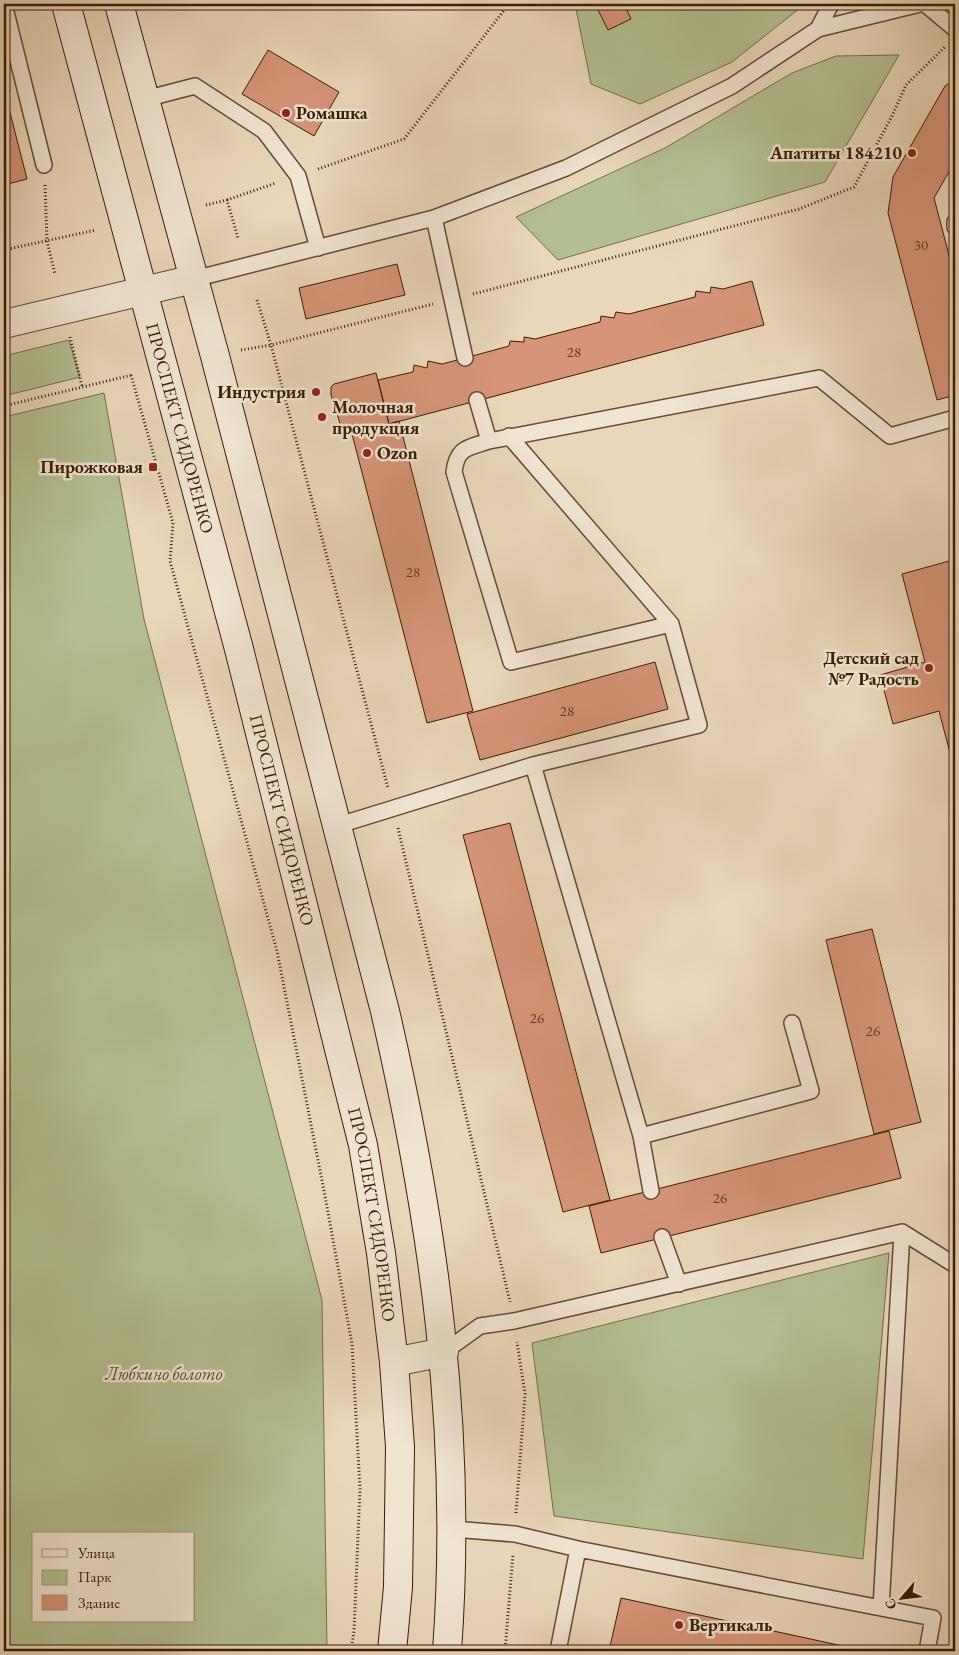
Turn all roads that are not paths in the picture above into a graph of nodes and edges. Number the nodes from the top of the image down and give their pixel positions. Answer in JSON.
{"nodes":[{"id":1,"x":4,"y":4,"type":"edge"},
{"id":2,"x":66,"y":4,"type":"edge"},
{"id":3,"x":119,"y":4,"type":"edge"},
{"id":4,"x":831,"y":4,"type":"edge"},
{"id":5,"x":920,"y":4,"type":"edge"},
{"id":6,"x":925,"y":4,"type":"edge"},
{"id":7,"x":818,"y":28,"type":"junction"},
{"id":8,"x":955,"y":29,"type":"edge"},
{"id":9,"x":145,"y":100,"type":"junction"},
{"id":10,"x":44,"y":165,"type":"road end"},
{"id":11,"x":434,"y":218,"type":"junction"},
{"id":12,"x":955,"y":222,"type":"edge"},
{"id":13,"x":955,"y":227,"type":"edge"},
{"id":14,"x":318,"y":248,"type":"junction"},
{"id":15,"x":194,"y":279,"type":"junction"},
{"id":16,"x":142,"y":290,"type":"junction"},
{"id":17,"x":4,"y":324,"type":"edge"},
{"id":18,"x":465,"y":358,"type":"dead end"},
{"id":19,"x":477,"y":400,"type":"dead end"},
{"id":20,"x":955,"y":418,"type":"edge"},
{"id":21,"x":509,"y":436,"type":"junction"},
{"id":22,"x":489,"y":441,"type":"junction"},
{"id":23,"x":671,"y":624,"type":"junction"},
{"id":24,"x":533,"y":765,"type":"junction"},
{"id":25,"x":336,"y":826,"type":"junction"},
{"id":26,"x":792,"y":1023,"type":"dead end"},
{"id":27,"x":641,"y":1136,"type":"junction"},
{"id":28,"x":651,"y":1190,"type":"dead end"},
{"id":29,"x":902,"y":1232,"type":"junction"},
{"id":30,"x":662,"y":1237,"type":"dead end"},
{"id":31,"x":955,"y":1264,"type":"edge"},
{"id":32,"x":679,"y":1284,"type":"junction"},
{"id":33,"x":444,"y":1352,"type":"junction"},
{"id":34,"x":394,"y":1362,"type":"junction"},
{"id":35,"x":453,"y":1529,"type":"junction"},
{"id":36,"x":578,"y":1549,"type":"junction"},
{"id":37,"x":882,"y":1608,"type":"junction"},
{"id":38,"x":392,"y":1651,"type":"edge"},
{"id":39,"x":447,"y":1651,"type":"edge"},
{"id":40,"x":558,"y":1651,"type":"edge"},
{"id":41,"x":927,"y":1651,"type":"edge"}],
"edges":[{"from":1,"to":10,"type":"lane"},
{"from":2,"to":16,"type":"main road","name":"ПРОСПЕКТ СИДОРЕНКО"},
{"from":3,"to":9,"type":"main road"},
{"from":4,"to":7,"type":"lane"},
{"from":5,"to":7,"type":"lane"},
{"from":6,"to":8,"type":"lane"},
{"from":7,"to":11,"type":"lane"},
{"from":9,"to":14,"type":"lane"},
{"from":9,"to":15,"type":"main road"},
{"from":11,"to":14,"type":"lane"},
{"from":11,"to":18,"type":"lane"},
{"from":12,"to":13,"type":"lane"},
{"from":14,"to":15,"type":"lane"},
{"from":15,"to":16,"type":"main road"},
{"from":15,"to":25,"type":"main road"},
{"from":16,"to":17,"type":"main road"},
{"from":16,"to":34,"type":"main road","name":"ПРОСПЕКТ СИДОРЕНКО"},
{"from":19,"to":22,"type":"lane"},
{"from":20,"to":21,"type":"lane"},
{"from":21,"to":22,"type":"lane"},
{"from":21,"to":23,"type":"lane"},
{"from":22,"to":23,"type":"lane"},
{"from":23,"to":24,"type":"lane"},
{"from":24,"to":25,"type":"lane"},
{"from":24,"to":27,"type":"lane"},
{"from":25,"to":33,"type":"main road"},
{"from":26,"to":27,"type":"lane"},
{"from":27,"to":28,"type":"lane"},
{"from":29,"to":31,"type":"lane"},
{"from":29,"to":32,"type":"lane"},
{"from":29,"to":37,"type":"lane"},
{"from":30,"to":32,"type":"lane"},
{"from":32,"to":33,"type":"lane"},
{"from":33,"to":34,"type":"main road"},
{"from":33,"to":35,"type":"main road"},
{"from":34,"to":38,"type":"main road","name":"ПРОСПЕКТ СИДОРЕНКО"},
{"from":35,"to":36,"type":"lane"},
{"from":35,"to":39,"type":"main road"},
{"from":36,"to":37,"type":"lane"},
{"from":36,"to":40,"type":"lane"},
{"from":37,"to":41,"type":"lane"}]}
